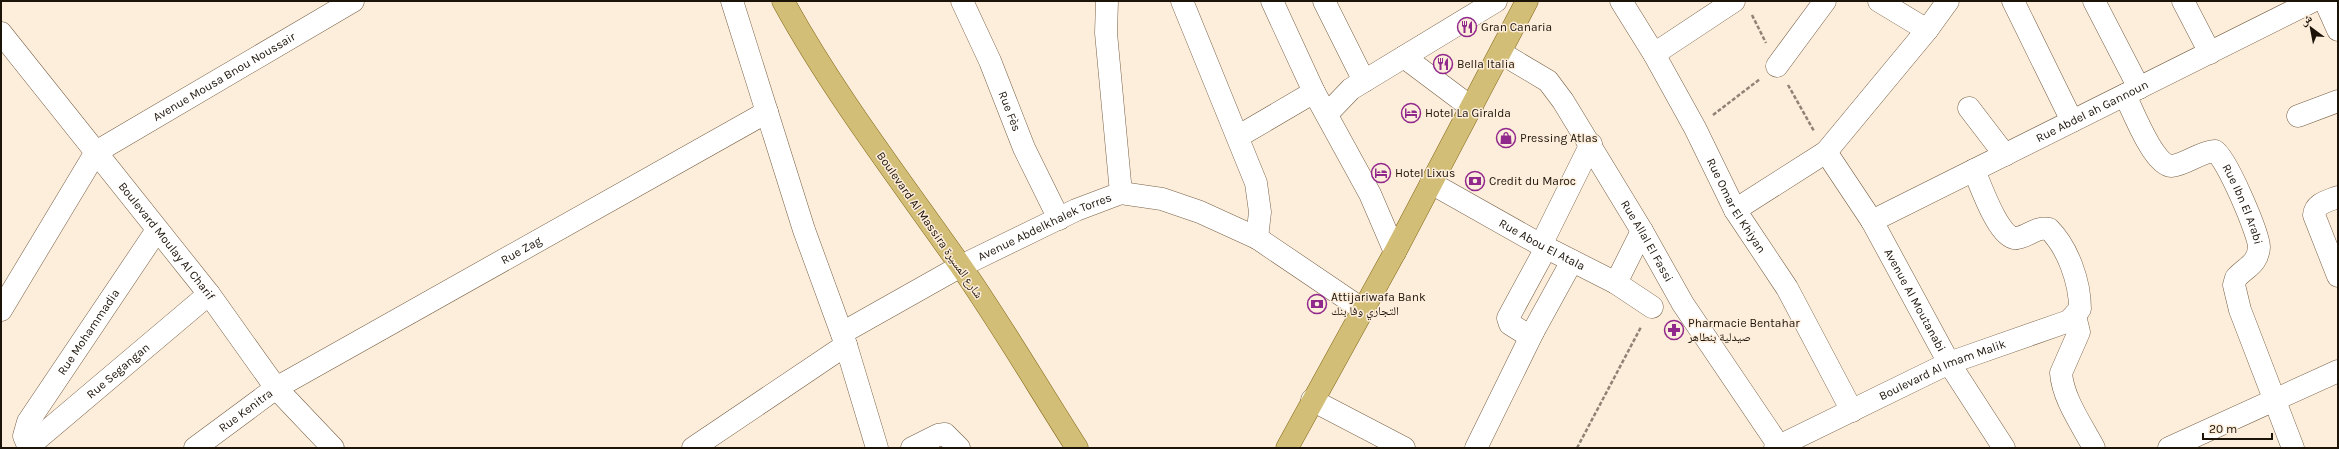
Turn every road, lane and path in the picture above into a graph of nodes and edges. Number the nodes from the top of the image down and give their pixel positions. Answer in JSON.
{"nodes":[{"id":1,"x":732,"y":1,"type":"edge"},
{"id":2,"x":783,"y":1,"type":"edge"},
{"id":3,"x":962,"y":1,"type":"edge"},
{"id":4,"x":1107,"y":1,"type":"edge"},
{"id":5,"x":1182,"y":1,"type":"edge"},
{"id":6,"x":1272,"y":1,"type":"edge"},
{"id":7,"x":1496,"y":1,"type":"edge"},
{"id":8,"x":1527,"y":1,"type":"edge"},
{"id":9,"x":1621,"y":1,"type":"edge"},
{"id":10,"x":1734,"y":1,"type":"edge"},
{"id":11,"x":1825,"y":1,"type":"edge"},
{"id":12,"x":1879,"y":1,"type":"edge"},
{"id":13,"x":1948,"y":1,"type":"edge"},
{"id":14,"x":2094,"y":1,"type":"edge"},
{"id":15,"x":2183,"y":1,"type":"edge"},
{"id":16,"x":2313,"y":1,"type":"edge"},
{"id":17,"x":2325,"y":1,"type":"edge"},
{"id":18,"x":1325,"y":2,"type":"edge"},
{"id":19,"x":342,"y":4,"type":"edge"},
{"id":20,"x":2023,"y":5,"type":"edge"},
{"id":21,"x":1927,"y":30,"type":"junction"},
{"id":22,"x":2338,"y":30,"type":"edge"},
{"id":23,"x":1,"y":33,"type":"edge"},
{"id":24,"x":1501,"y":53,"type":"junction"},
{"id":25,"x":2210,"y":53,"type":"junction"},
{"id":26,"x":1654,"y":54,"type":"junction"},
{"id":27,"x":1404,"y":57,"type":"junction"},
{"id":28,"x":1777,"y":66,"type":"joint"},
{"id":29,"x":1364,"y":81,"type":"junction"},
{"id":30,"x":1314,"y":92,"type":"junction"},
{"id":31,"x":2132,"y":92,"type":"junction"},
{"id":32,"x":2338,"y":101,"type":"edge"},
{"id":33,"x":1472,"y":108,"type":"junction"},
{"id":34,"x":1969,"y":108,"type":"dead end"},
{"id":35,"x":767,"y":112,"type":"junction"},
{"id":36,"x":1327,"y":114,"type":"junction"},
{"id":37,"x":2298,"y":116,"type":"dead end"},
{"id":38,"x":2072,"y":121,"type":"junction"},
{"id":39,"x":1695,"y":128,"type":"junction"},
{"id":40,"x":1238,"y":136,"type":"junction"},
{"id":41,"x":1591,"y":144,"type":"junction"},
{"id":42,"x":96,"y":152,"type":"junction"},
{"id":43,"x":1826,"y":152,"type":"junction"},
{"id":44,"x":2005,"y":155,"type":"junction"},
{"id":45,"x":1974,"y":170,"type":"junction"},
{"id":46,"x":1431,"y":183,"type":"junction"},
{"id":47,"x":1121,"y":193,"type":"junction"},
{"id":48,"x":2338,"y":198,"type":"edge"},
{"id":49,"x":1735,"y":210,"type":"junction"},
{"id":50,"x":1059,"y":219,"type":"junction"},
{"id":51,"x":1872,"y":222,"type":"junction"},
{"id":52,"x":157,"y":230,"type":"junction"},
{"id":53,"x":1642,"y":230,"type":"junction"},
{"id":54,"x":1257,"y":238,"type":"junction"},
{"id":55,"x":1544,"y":246,"type":"junction"},
{"id":56,"x":1395,"y":252,"type":"junction"},
{"id":57,"x":1572,"y":261,"type":"junction"},
{"id":58,"x":961,"y":266,"type":"junction"},
{"id":59,"x":2338,"y":276,"type":"edge"},
{"id":60,"x":1616,"y":284,"type":"junction"},
{"id":61,"x":209,"y":294,"type":"junction"},
{"id":62,"x":1652,"y":307,"type":"joint"},
{"id":63,"x":1362,"y":309,"type":"junction"},
{"id":64,"x":1,"y":310,"type":"edge"},
{"id":65,"x":2075,"y":316,"type":"junction"},
{"id":66,"x":1533,"y":332,"type":"junction"},
{"id":67,"x":844,"y":339,"type":"junction"},
{"id":68,"x":1949,"y":363,"type":"junction"},
{"id":69,"x":2338,"y":370,"type":"edge"},
{"id":70,"x":276,"y":388,"type":"junction"},
{"id":71,"x":2274,"y":399,"type":"junction"},
{"id":72,"x":1312,"y":400,"type":"junction"},
{"id":73,"x":1852,"y":410,"type":"junction"},
{"id":74,"x":27,"y":444,"type":"edge"},
{"id":75,"x":1777,"y":447,"type":"edge"},
{"id":76,"x":196,"y":448,"type":"edge"},
{"id":77,"x":333,"y":448,"type":"edge"},
{"id":78,"x":692,"y":448,"type":"edge"},
{"id":79,"x":877,"y":448,"type":"edge"},
{"id":80,"x":912,"y":448,"type":"edge"},
{"id":81,"x":959,"y":448,"type":"edge"},
{"id":82,"x":1077,"y":448,"type":"edge"},
{"id":83,"x":1287,"y":448,"type":"edge"},
{"id":84,"x":1404,"y":448,"type":"edge"},
{"id":85,"x":1476,"y":448,"type":"edge"},
{"id":86,"x":1577,"y":448,"type":"edge"},
{"id":87,"x":2004,"y":448,"type":"edge"},
{"id":88,"x":2094,"y":448,"type":"edge"},
{"id":89,"x":2169,"y":448,"type":"edge"},
{"id":90,"x":2293,"y":448,"type":"edge"}],
"edges":[{"from":1,"to":35,"type":"street"},
{"from":2,"to":58,"type":"main road","name":"Boulevard Al Massira شارع المسيرة"},
{"from":3,"to":50,"type":"street","name":"Rue Fès"},
{"from":4,"to":47,"type":"street","name":"Avenue Abdelkhalek Torres"},
{"from":5,"to":40,"type":"street"},
{"from":6,"to":30,"type":"street"},
{"from":7,"to":27,"type":"street"},
{"from":8,"to":24,"type":"main road"},
{"from":9,"to":26,"type":"street","name":"Rue Omar El Khiyan"},
{"from":10,"to":26,"type":"street"},
{"from":11,"to":28,"type":"street"},
{"from":12,"to":21,"type":"street"},
{"from":13,"to":21,"type":"street"},
{"from":14,"to":31,"type":"street"},
{"from":15,"to":25,"type":"street"},
{"from":16,"to":25,"type":"street","name":"Rue Abdel ah Gannoun"},
{"from":17,"to":22,"type":"street"},
{"from":18,"to":29,"type":"street"},
{"from":19,"to":42,"type":"street","name":"Avenue Mousa Bnou Noussair"},
{"from":20,"to":38,"type":"street"},
{"from":21,"to":43,"type":"street"},
{"from":23,"to":42,"type":"street","name":"Boulevard Moulay Al Charif"},
{"from":24,"to":33,"type":"main road"},
{"from":24,"to":41,"type":"street","name":"Rue Allal El Fassi"},
{"from":25,"to":31,"type":"street","name":"Rue Abdel ah Gannoun"},
{"from":26,"to":39,"type":"street","name":"Rue Omar El Khiyan"},
{"from":27,"to":29,"type":"street"},
{"from":27,"to":33,"type":"street"},
{"from":28,"to":39,"type":"path"},
{"from":29,"to":36,"type":"street"},
{"from":30,"to":36,"type":"street"},
{"from":30,"to":40,"type":"street"},
{"from":31,"to":38,"type":"street","name":"Rue Abdel ah Gannoun"},
{"from":31,"to":71,"type":"street","name":"Rue Ibn El Arabi"},
{"from":32,"to":37,"type":"street"},
{"from":33,"to":46,"type":"main road"},
{"from":34,"to":44,"type":"street"},
{"from":35,"to":67,"type":"street"},
{"from":35,"to":70,"type":"street","name":"Rue Zag"},
{"from":36,"to":56,"type":"street"},
{"from":38,"to":44,"type":"street","name":"Rue Abdel ah Gannoun"},
{"from":39,"to":49,"type":"street","name":"Rue Omar El Khiyan"},
{"from":40,"to":54,"type":"street"},
{"from":41,"to":53,"type":"street","name":"Rue Allal El Fassi"},
{"from":41,"to":55,"type":"street"},
{"from":42,"to":52,"type":"street","name":"Boulevard Moulay Al Charif"},
{"from":42,"to":64,"type":"street"},
{"from":43,"to":49,"type":"street"},
{"from":43,"to":51,"type":"street","name":"Avenue Al Moutanabi"},
{"from":44,"to":45,"type":"street","name":"Rue Abdel ah Gannoun"},
{"from":45,"to":51,"type":"street","name":"Rue Abdel ah Gannoun"},
{"from":45,"to":65,"type":"street"},
{"from":46,"to":55,"type":"street","name":"Rue Abou El Atala"},
{"from":46,"to":56,"type":"main road"},
{"from":47,"to":50,"type":"street","name":"Avenue Abdelkhalek Torres"},
{"from":47,"to":54,"type":"street"},
{"from":48,"to":59,"type":"street"},
{"from":49,"to":73,"type":"street","name":"Rue Omar El Khiyan"},
{"from":50,"to":58,"type":"street","name":"Avenue Abdelkhalek Torres"},
{"from":51,"to":68,"type":"street","name":"Avenue Al Moutanabi"},
{"from":52,"to":61,"type":"street","name":"Boulevard Moulay Al Charif"},
{"from":52,"to":74,"type":"street","name":"Rue Mohammadia"},
{"from":53,"to":60,"type":"street"},
{"from":53,"to":75,"type":"street","name":"Rue Allal El Fassi"},
{"from":54,"to":63,"type":"street"},
{"from":55,"to":57,"type":"street","name":"Rue Abou El Atala"},
{"from":55,"to":66,"type":"street"},
{"from":56,"to":63,"type":"main road"},
{"from":57,"to":60,"type":"street","name":"Rue Abou El Atala"},
{"from":57,"to":66,"type":"street"},
{"from":58,"to":67,"type":"street","name":"Avenue Abdelkhalek Torres"},
{"from":58,"to":82,"type":"main road","name":"Boulevard Al Massira شارع المسيرة"},
{"from":60,"to":62,"type":"street","name":"Rue Abou El Atala"},
{"from":61,"to":70,"type":"street","name":"Boulevard Moulay Al Charif"},
{"from":61,"to":74,"type":"street","name":"Rue Segangan"},
{"from":62,"to":86,"type":"path"},
{"from":63,"to":72,"type":"main road"},
{"from":65,"to":68,"type":"street","name":"Boulevard Al Imam Malik"},
{"from":65,"to":88,"type":"street"},
{"from":66,"to":85,"type":"street"},
{"from":67,"to":78,"type":"street","name":"Avenue Abdelkhalek Torres"},
{"from":67,"to":79,"type":"street"},
{"from":68,"to":73,"type":"street","name":"Boulevard Al Imam Malik"},
{"from":68,"to":87,"type":"street","name":"Avenue Al Moutanabi"},
{"from":69,"to":71,"type":"street"},
{"from":70,"to":76,"type":"street","name":"Rue Kenitra"},
{"from":70,"to":77,"type":"street","name":"Boulevard Moulay Al Charif"},
{"from":71,"to":89,"type":"street"},
{"from":71,"to":90,"type":"street","name":"Rue Ibn El Arabi"},
{"from":72,"to":83,"type":"main road"},
{"from":72,"to":84,"type":"street"},
{"from":73,"to":75,"type":"street","name":"Boulevard Al Imam Malik"},
{"from":80,"to":81,"type":"street"}]}
